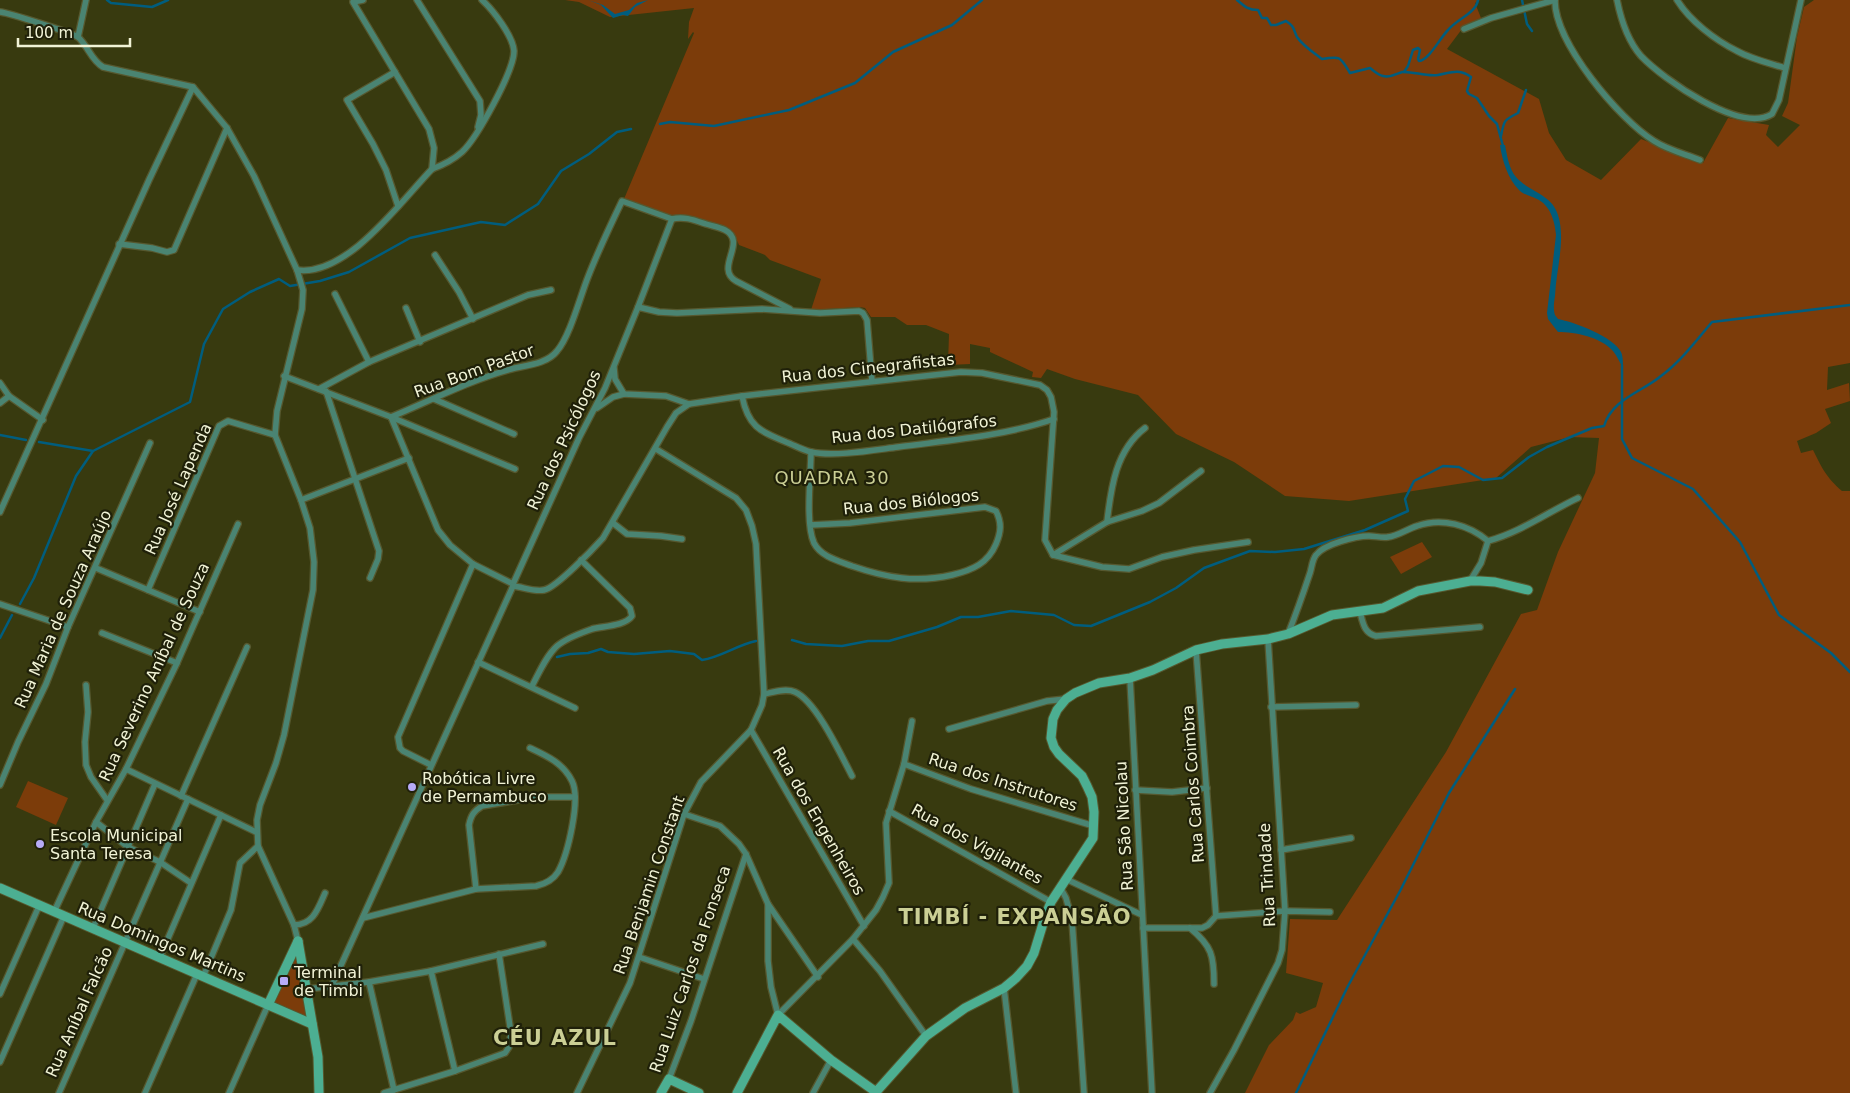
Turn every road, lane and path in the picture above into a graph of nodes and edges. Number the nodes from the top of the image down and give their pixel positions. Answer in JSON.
{"nodes":[{"id":1,"x":86,"y":0,"type":"edge"},
{"id":2,"x":363,"y":0,"type":"edge"},
{"id":3,"x":417,"y":0,"type":"edge"},
{"id":4,"x":482,"y":0,"type":"edge"},
{"id":5,"x":1555,"y":0,"type":"edge"},
{"id":6,"x":1617,"y":0,"type":"edge"},
{"id":7,"x":1677,"y":0,"type":"edge"},
{"id":8,"x":1801,"y":0,"type":"edge"},
{"id":9,"x":0,"y":12,"type":"edge"},
{"id":10,"x":1464,"y":29,"type":"dead end"},
{"id":11,"x":78,"y":37,"type":"junction"},
{"id":12,"x":1785,"y":68,"type":"junction"},
{"id":13,"x":395,"y":72,"type":"junction"},
{"id":14,"x":193,"y":87,"type":"junction"},
{"id":15,"x":227,"y":128,"type":"junction"},
{"id":16,"x":476,"y":132,"type":"junction"},
{"id":17,"x":1700,"y":160,"type":"dead end"},
{"id":18,"x":432,"y":169,"type":"junction"},
{"id":19,"x":398,"y":206,"type":"junction"},
{"id":20,"x":672,"y":220,"type":"junction"},
{"id":21,"x":120,"y":244,"type":"junction"},
{"id":22,"x":435,"y":254,"type":"dead end"},
{"id":23,"x":298,"y":270,"type":"junction"},
{"id":24,"x":550,"y":290,"type":"dead end"},
{"id":25,"x":335,"y":294,"type":"dead end"},
{"id":26,"x":638,"y":307,"type":"junction"},
{"id":27,"x":406,"y":308,"type":"dead end"},
{"id":28,"x":792,"y":310,"type":"junction"},
{"id":29,"x":472,"y":319,"type":"junction"},
{"id":30,"x":420,"y":342,"type":"junction"},
{"id":31,"x":369,"y":362,"type":"junction"},
{"id":32,"x":614,"y":366,"type":"junction"},
{"id":33,"x":284,"y":376,"type":"junction"},
{"id":34,"x":872,"y":382,"type":"junction"},
{"id":35,"x":0,"y":384,"type":"edge"},
{"id":36,"x":318,"y":388,"type":"junction"},
{"id":37,"x":326,"y":391,"type":"junction"},
{"id":38,"x":624,"y":394,"type":"junction"},
{"id":39,"x":9,"y":396,"type":"junction"},
{"id":40,"x":742,"y":396,"type":"junction"},
{"id":41,"x":434,"y":399,"type":"junction"},
{"id":42,"x":0,"y":403,"type":"edge"},
{"id":43,"x":689,"y":404,"type":"junction"},
{"id":44,"x":594,"y":411,"type":"junction"},
{"id":45,"x":391,"y":417,"type":"junction"},
{"id":46,"x":1054,"y":419,"type":"junction"},
{"id":47,"x":43,"y":420,"type":"junction"},
{"id":48,"x":1145,"y":428,"type":"dead end"},
{"id":49,"x":514,"y":434,"type":"dead end"},
{"id":50,"x":275,"y":435,"type":"junction"},
{"id":51,"x":150,"y":444,"type":"dead end"},
{"id":52,"x":656,"y":449,"type":"junction"},
{"id":53,"x":811,"y":452,"type":"junction"},
{"id":54,"x":409,"y":458,"type":"junction"},
{"id":55,"x":515,"y":469,"type":"dead end"},
{"id":56,"x":1201,"y":471,"type":"dead end"},
{"id":57,"x":354,"y":478,"type":"junction"},
{"id":58,"x":1578,"y":498,"type":"dead end"},
{"id":59,"x":301,"y":500,"type":"junction"},
{"id":60,"x":0,"y":512,"type":"edge"},
{"id":61,"x":1107,"y":522,"type":"junction"},
{"id":62,"x":613,"y":523,"type":"junction"},
{"id":63,"x":238,"y":524,"type":"dead end"},
{"id":64,"x":810,"y":525,"type":"junction"},
{"id":65,"x":682,"y":539,"type":"dead end"},
{"id":66,"x":1488,"y":541,"type":"junction"},
{"id":67,"x":1248,"y":542,"type":"dead end"},
{"id":68,"x":1053,"y":555,"type":"junction"},
{"id":69,"x":581,"y":560,"type":"junction"},
{"id":70,"x":473,"y":564,"type":"junction"},
{"id":71,"x":96,"y":568,"type":"junction"},
{"id":72,"x":370,"y":578,"type":"dead end"},
{"id":73,"x":1470,"y":581,"type":"junction"},
{"id":74,"x":513,"y":585,"type":"junction"},
{"id":75,"x":148,"y":590,"type":"junction"},
{"id":76,"x":1528,"y":590,"type":"dead end"},
{"id":77,"x":0,"y":604,"type":"edge"},
{"id":78,"x":200,"y":612,"type":"junction"},
{"id":79,"x":1360,"y":612,"type":"junction"},
{"id":80,"x":68,"y":627,"type":"junction"},
{"id":81,"x":1480,"y":627,"type":"dead end"},
{"id":82,"x":102,"y":633,"type":"dead end"},
{"id":83,"x":1288,"y":634,"type":"junction"},
{"id":84,"x":1268,"y":639,"type":"junction"},
{"id":85,"x":248,"y":646,"type":"dead end"},
{"id":86,"x":1196,"y":650,"type":"junction"},
{"id":87,"x":478,"y":662,"type":"junction"},
{"id":88,"x":177,"y":663,"type":"junction"},
{"id":89,"x":1130,"y":678,"type":"junction"},
{"id":90,"x":86,"y":685,"type":"dead end"},
{"id":91,"x":532,"y":686,"type":"junction"},
{"id":92,"x":764,"y":694,"type":"junction"},
{"id":93,"x":1066,"y":699,"type":"junction"},
{"id":94,"x":1356,"y":705,"type":"dead end"},
{"id":95,"x":1271,"y":707,"type":"junction"},
{"id":96,"x":575,"y":708,"type":"dead end"},
{"id":97,"x":912,"y":721,"type":"dead end"},
{"id":98,"x":949,"y":729,"type":"dead end"},
{"id":99,"x":751,"y":730,"type":"junction"},
{"id":100,"x":530,"y":748,"type":"dead end"},
{"id":101,"x":904,"y":764,"type":"junction"},
{"id":102,"x":431,"y":765,"type":"junction"},
{"id":103,"x":126,"y":769,"type":"junction"},
{"id":104,"x":852,"y":776,"type":"dead end"},
{"id":105,"x":0,"y":784,"type":"edge"},
{"id":106,"x":155,"y":784,"type":"junction"},
{"id":107,"x":1207,"y":788,"type":"junction"},
{"id":108,"x":1135,"y":790,"type":"junction"},
{"id":109,"x":181,"y":796,"type":"junction"},
{"id":110,"x":575,"y":797,"type":"junction"},
{"id":111,"x":188,"y":799,"type":"junction"},
{"id":112,"x":107,"y":800,"type":"junction"},
{"id":113,"x":889,"y":810,"type":"junction"},
{"id":114,"x":221,"y":814,"type":"junction"},
{"id":115,"x":684,"y":814,"type":"junction"},
{"id":116,"x":96,"y":822,"type":"junction"},
{"id":117,"x":1094,"y":826,"type":"junction"},
{"id":118,"x":256,"y":832,"type":"junction"},
{"id":119,"x":1351,"y":838,"type":"dead end"},
{"id":120,"x":258,"y":846,"type":"junction"},
{"id":121,"x":128,"y":847,"type":"junction"},
{"id":122,"x":1281,"y":850,"type":"junction"},
{"id":123,"x":746,"y":854,"type":"junction"},
{"id":124,"x":160,"y":862,"type":"junction"},
{"id":125,"x":1066,"y":879,"type":"junction"},
{"id":126,"x":191,"y":883,"type":"junction"},
{"id":127,"x":1060,"y":887,"type":"junction"},
{"id":128,"x":0,"y":888,"type":"edge"},
{"id":129,"x":476,"y":889,"type":"junction"},
{"id":130,"x":325,"y":893,"type":"dead end"},
{"id":131,"x":1051,"y":902,"type":"junction"},
{"id":132,"x":768,"y":904,"type":"junction"},
{"id":133,"x":39,"y":906,"type":"junction"},
{"id":134,"x":1285,"y":911,"type":"junction"},
{"id":135,"x":54,"y":912,"type":"junction"},
{"id":136,"x":1330,"y":912,"type":"dead end"},
{"id":137,"x":1142,"y":915,"type":"junction"},
{"id":138,"x":64,"y":916,"type":"junction"},
{"id":139,"x":1216,"y":916,"type":"junction"},
{"id":140,"x":363,"y":918,"type":"junction"},
{"id":141,"x":294,"y":926,"type":"junction"},
{"id":142,"x":864,"y":926,"type":"junction"},
{"id":143,"x":93,"y":928,"type":"junction"},
{"id":144,"x":1143,"y":928,"type":"junction"},
{"id":145,"x":1190,"y":928,"type":"junction"},
{"id":146,"x":853,"y":939,"type":"junction"},
{"id":147,"x":298,"y":941,"type":"junction"},
{"id":148,"x":125,"y":942,"type":"junction"},
{"id":149,"x":543,"y":944,"type":"dead end"},
{"id":150,"x":499,"y":954,"type":"junction"},
{"id":151,"x":160,"y":957,"type":"junction"},
{"id":152,"x":639,"y":957,"type":"junction"},
{"id":153,"x":431,"y":971,"type":"junction"},
{"id":154,"x":200,"y":975,"type":"junction"},
{"id":155,"x":818,"y":977,"type":"junction"},
{"id":156,"x":704,"y":979,"type":"junction"},
{"id":157,"x":369,"y":982,"type":"junction"},
{"id":158,"x":1214,"y":984,"type":"dead end"},
{"id":159,"x":332,"y":985,"type":"junction"},
{"id":160,"x":1004,"y":988,"type":"junction"},
{"id":161,"x":307,"y":989,"type":"junction"},
{"id":162,"x":0,"y":994,"type":"edge"},
{"id":163,"x":268,"y":1005,"type":"junction"},
{"id":164,"x":778,"y":1015,"type":"junction"},
{"id":165,"x":312,"y":1024,"type":"junction"},
{"id":166,"x":926,"y":1036,"type":"junction"},
{"id":167,"x":831,"y":1060,"type":"junction"},
{"id":168,"x":0,"y":1062,"type":"edge"},
{"id":169,"x":455,"y":1071,"type":"junction"},
{"id":170,"x":669,"y":1079,"type":"junction"},
{"id":171,"x":394,"y":1090,"type":"junction"},
{"id":172,"x":58,"y":1093,"type":"edge"},
{"id":173,"x":145,"y":1093,"type":"edge"},
{"id":174,"x":229,"y":1093,"type":"edge"},
{"id":175,"x":319,"y":1093,"type":"edge"},
{"id":176,"x":384,"y":1093,"type":"edge"},
{"id":177,"x":577,"y":1093,"type":"edge"},
{"id":178,"x":661,"y":1093,"type":"edge"},
{"id":179,"x":699,"y":1093,"type":"edge"},
{"id":180,"x":737,"y":1093,"type":"edge"},
{"id":181,"x":813,"y":1093,"type":"edge"},
{"id":182,"x":877,"y":1093,"type":"edge"},
{"id":183,"x":1016,"y":1093,"type":"edge"},
{"id":184,"x":1084,"y":1093,"type":"edge"},
{"id":185,"x":1152,"y":1093,"type":"edge"},
{"id":186,"x":1210,"y":1093,"type":"edge"}],
"edges":[{"from":1,"to":11,"type":"street"},
{"from":2,"to":13,"type":"street"},
{"from":3,"to":16,"type":"street"},
{"from":4,"to":16,"type":"street"},
{"from":5,"to":10,"type":"street"},
{"from":5,"to":17,"type":"street"},
{"from":6,"to":12,"type":"street"},
{"from":7,"to":12,"type":"street"},
{"from":8,"to":12,"type":"street"},
{"from":9,"to":11,"type":"street"},
{"from":11,"to":14,"type":"street"},
{"from":13,"to":18,"type":"street"},
{"from":13,"to":19,"type":"street"},
{"from":14,"to":15,"type":"street"},
{"from":14,"to":21,"type":"street"},
{"from":15,"to":21,"type":"street"},
{"from":15,"to":23,"type":"street"},
{"from":16,"to":18,"type":"street"},
{"from":18,"to":19,"type":"street"},
{"from":19,"to":23,"type":"street"},
{"from":20,"to":26,"type":"street","name":"Rua dos Psicólogos"},
{"from":20,"to":28,"type":"street"},
{"from":20,"to":41,"type":"street","name":"Rua Bom Pastor"},
{"from":21,"to":47,"type":"street"},
{"from":22,"to":29,"type":"street"},
{"from":23,"to":33,"type":"street"},
{"from":24,"to":29,"type":"street"},
{"from":25,"to":31,"type":"street"},
{"from":26,"to":28,"type":"street"},
{"from":26,"to":32,"type":"street","name":"Rua dos Psicólogos"},
{"from":27,"to":30,"type":"street"},
{"from":28,"to":34,"type":"street"},
{"from":29,"to":30,"type":"street"},
{"from":30,"to":31,"type":"street"},
{"from":31,"to":36,"type":"street"},
{"from":32,"to":38,"type":"street"},
{"from":32,"to":44,"type":"street","name":"Rua dos Psicólogos"},
{"from":33,"to":36,"type":"street"},
{"from":33,"to":50,"type":"street"},
{"from":34,"to":40,"type":"street","name":"Rua dos Cinegrafistas"},
{"from":34,"to":46,"type":"street","name":"Rua dos Cinegrafistas"},
{"from":35,"to":39,"type":"street"},
{"from":36,"to":37,"type":"street"},
{"from":37,"to":45,"type":"street"},
{"from":37,"to":57,"type":"street"},
{"from":38,"to":43,"type":"street","name":"Rua dos Cinegrafistas"},
{"from":38,"to":44,"type":"street"},
{"from":39,"to":42,"type":"street"},
{"from":39,"to":47,"type":"street"},
{"from":40,"to":43,"type":"street","name":"Rua dos Cinegrafistas"},
{"from":40,"to":53,"type":"street","name":"Rua dos Datilógrafos"},
{"from":41,"to":45,"type":"street","name":"Rua Bom Pastor"},
{"from":41,"to":49,"type":"street"},
{"from":43,"to":52,"type":"street"},
{"from":44,"to":74,"type":"street","name":"Rua dos Psicólogos"},
{"from":45,"to":54,"type":"street"},
{"from":45,"to":55,"type":"street"},
{"from":46,"to":53,"type":"street","name":"Rua dos Datilógrafos"},
{"from":46,"to":68,"type":"street"},
{"from":47,"to":60,"type":"street"},
{"from":48,"to":61,"type":"street"},
{"from":50,"to":59,"type":"street"},
{"from":50,"to":75,"type":"street","name":"Rua José Lapenda"},
{"from":51,"to":71,"type":"street","name":"Rua Maria de Souza Araújo"},
{"from":52,"to":62,"type":"street"},
{"from":52,"to":92,"type":"street","name":"Rua Benjamin Constant"},
{"from":53,"to":64,"type":"street","name":"Rua dos Biólogos"},
{"from":54,"to":57,"type":"street"},
{"from":54,"to":70,"type":"street"},
{"from":56,"to":61,"type":"street"},
{"from":57,"to":59,"type":"street"},
{"from":57,"to":72,"type":"street"},
{"from":58,"to":66,"type":"street"},
{"from":59,"to":118,"type":"street"},
{"from":61,"to":68,"type":"street"},
{"from":62,"to":65,"type":"street"},
{"from":62,"to":69,"type":"street"},
{"from":63,"to":78,"type":"street","name":"Rua Severino Aníbal de Souza"},
{"from":64,"to":64,"type":"street","name":"Rua dos Biólogos"},
{"from":66,"to":73,"type":"street"},
{"from":66,"to":83,"type":"street"},
{"from":67,"to":68,"type":"street"},
{"from":69,"to":74,"type":"street"},
{"from":69,"to":91,"type":"street"},
{"from":70,"to":74,"type":"street"},
{"from":70,"to":102,"type":"street"},
{"from":71,"to":75,"type":"street"},
{"from":71,"to":80,"type":"street","name":"Rua Maria de Souza Araújo"},
{"from":73,"to":76,"type":"street"},
{"from":73,"to":79,"type":"street"},
{"from":74,"to":87,"type":"street","name":"Rua dos Psicólogos"},
{"from":75,"to":78,"type":"street"},
{"from":77,"to":80,"type":"street"},
{"from":78,"to":88,"type":"street","name":"Rua Severino Aníbal de Souza"},
{"from":79,"to":81,"type":"street"},
{"from":79,"to":83,"type":"street"},
{"from":80,"to":105,"type":"street","name":"Rua Maria de Souza Araújo"},
{"from":82,"to":88,"type":"street"},
{"from":83,"to":84,"type":"street"},
{"from":84,"to":86,"type":"street"},
{"from":84,"to":95,"type":"street","name":"Rua Trindade"},
{"from":85,"to":109,"type":"street"},
{"from":86,"to":89,"type":"street"},
{"from":86,"to":107,"type":"street","name":"Rua Carlos Coimbra"},
{"from":87,"to":91,"type":"street"},
{"from":87,"to":102,"type":"street","name":"Rua dos Psicólogos"},
{"from":88,"to":103,"type":"street","name":"Rua Severino Aníbal de Souza"},
{"from":89,"to":93,"type":"street"},
{"from":89,"to":108,"type":"street","name":"Rua São Nicolau"},
{"from":90,"to":112,"type":"street"},
{"from":91,"to":96,"type":"street"},
{"from":92,"to":99,"type":"street","name":"Rua Benjamin Constant"},
{"from":92,"to":104,"type":"street"},
{"from":93,"to":98,"type":"street"},
{"from":93,"to":117,"type":"street"},
{"from":94,"to":95,"type":"street"},
{"from":95,"to":122,"type":"street","name":"Rua Trindade"},
{"from":97,"to":101,"type":"street"},
{"from":99,"to":115,"type":"street","name":"Rua Benjamin Constant"},
{"from":99,"to":142,"type":"street","name":"Rua dos Engenheiros"},
{"from":100,"to":110,"type":"street"},
{"from":101,"to":113,"type":"street"},
{"from":101,"to":117,"type":"street","name":"Rua dos Instrutores"},
{"from":102,"to":140,"type":"street","name":"Rua dos Psicólogos"},
{"from":103,"to":106,"type":"street"},
{"from":103,"to":112,"type":"street","name":"Rua Severino Aníbal de Souza"},
{"from":106,"to":109,"type":"street"},
{"from":106,"to":121,"type":"street"},
{"from":107,"to":108,"type":"street"},
{"from":107,"to":139,"type":"street","name":"Rua Carlos Coimbra"},
{"from":108,"to":137,"type":"street","name":"Rua São Nicolau"},
{"from":109,"to":111,"type":"street"},
{"from":110,"to":129,"type":"street"},
{"from":110,"to":129,"type":"street"},
{"from":111,"to":114,"type":"street"},
{"from":111,"to":124,"type":"street","name":"Rua Aníbal Falcão"},
{"from":112,"to":116,"type":"street","name":"Rua Severino Aníbal de Souza"},
{"from":113,"to":131,"type":"street","name":"Rua dos Vigilantes"},
{"from":113,"to":142,"type":"street"},
{"from":114,"to":118,"type":"street"},
{"from":114,"to":126,"type":"street"},
{"from":115,"to":123,"type":"street"},
{"from":115,"to":152,"type":"street","name":"Rua Benjamin Constant"},
{"from":116,"to":121,"type":"street"},
{"from":116,"to":135,"type":"street","name":"Rua Severino Aníbal de Souza"},
{"from":117,"to":125,"type":"street"},
{"from":118,"to":120,"type":"street"},
{"from":119,"to":122,"type":"street"},
{"from":120,"to":141,"type":"street"},
{"from":120,"to":154,"type":"street"},
{"from":121,"to":124,"type":"street"},
{"from":121,"to":143,"type":"street"},
{"from":122,"to":134,"type":"street","name":"Rua Trindade"},
{"from":123,"to":132,"type":"street"},
{"from":123,"to":156,"type":"street","name":"Rua Luiz Carlos da Fonseca"},
{"from":124,"to":126,"type":"street"},
{"from":124,"to":148,"type":"street","name":"Rua Aníbal Falcão"},
{"from":125,"to":127,"type":"street"},
{"from":125,"to":137,"type":"street"},
{"from":126,"to":151,"type":"street"},
{"from":127,"to":131,"type":"street"},
{"from":127,"to":184,"type":"street"},
{"from":128,"to":133,"type":"street","name":"Rua Domingos Martins"},
{"from":129,"to":140,"type":"street"},
{"from":130,"to":141,"type":"street"},
{"from":131,"to":160,"type":"street"},
{"from":132,"to":155,"type":"street"},
{"from":132,"to":164,"type":"street"},
{"from":133,"to":135,"type":"street","name":"Rua Domingos Martins"},
{"from":133,"to":162,"type":"street"},
{"from":134,"to":136,"type":"street"},
{"from":134,"to":139,"type":"street"},
{"from":134,"to":186,"type":"street","name":"Rua Trindade"},
{"from":135,"to":138,"type":"street","name":"Rua Domingos Martins"},
{"from":137,"to":144,"type":"street","name":"Rua São Nicolau"},
{"from":138,"to":143,"type":"street","name":"Rua Domingos Martins"},
{"from":138,"to":168,"type":"street"},
{"from":139,"to":145,"type":"street"},
{"from":140,"to":159,"type":"street","name":"Rua dos Psicólogos"},
{"from":141,"to":147,"type":"street"},
{"from":142,"to":146,"type":"street"},
{"from":143,"to":148,"type":"street","name":"Rua Domingos Martins"},
{"from":144,"to":145,"type":"street"},
{"from":144,"to":185,"type":"street","name":"Rua São Nicolau"},
{"from":145,"to":158,"type":"street"},
{"from":146,"to":155,"type":"street"},
{"from":146,"to":166,"type":"street"},
{"from":147,"to":161,"type":"street"},
{"from":147,"to":163,"type":"street"},
{"from":148,"to":151,"type":"street","name":"Rua Domingos Martins"},
{"from":148,"to":172,"type":"street","name":"Rua Aníbal Falcão"},
{"from":149,"to":150,"type":"street"},
{"from":150,"to":153,"type":"street"},
{"from":150,"to":169,"type":"street"},
{"from":151,"to":154,"type":"street","name":"Rua Domingos Martins"},
{"from":152,"to":156,"type":"street"},
{"from":152,"to":177,"type":"street","name":"Rua Benjamin Constant"},
{"from":153,"to":157,"type":"street"},
{"from":153,"to":169,"type":"street"},
{"from":154,"to":163,"type":"street","name":"Rua Domingos Martins"},
{"from":154,"to":173,"type":"street"},
{"from":155,"to":164,"type":"street"},
{"from":156,"to":170,"type":"street","name":"Rua Luiz Carlos da Fonseca"},
{"from":157,"to":159,"type":"street"},
{"from":157,"to":171,"type":"street"},
{"from":159,"to":161,"type":"street"},
{"from":160,"to":166,"type":"street"},
{"from":160,"to":183,"type":"street"},
{"from":161,"to":165,"type":"street"},
{"from":163,"to":165,"type":"street","name":"Rua Domingos Martins"},
{"from":163,"to":174,"type":"street"},
{"from":164,"to":167,"type":"street"},
{"from":164,"to":180,"type":"street"},
{"from":165,"to":175,"type":"street"},
{"from":166,"to":182,"type":"street"},
{"from":167,"to":181,"type":"street"},
{"from":167,"to":182,"type":"street"},
{"from":169,"to":171,"type":"street"},
{"from":170,"to":178,"type":"street","name":"Rua Luiz Carlos da Fonseca"},
{"from":170,"to":179,"type":"street"},
{"from":171,"to":176,"type":"street"}]}
